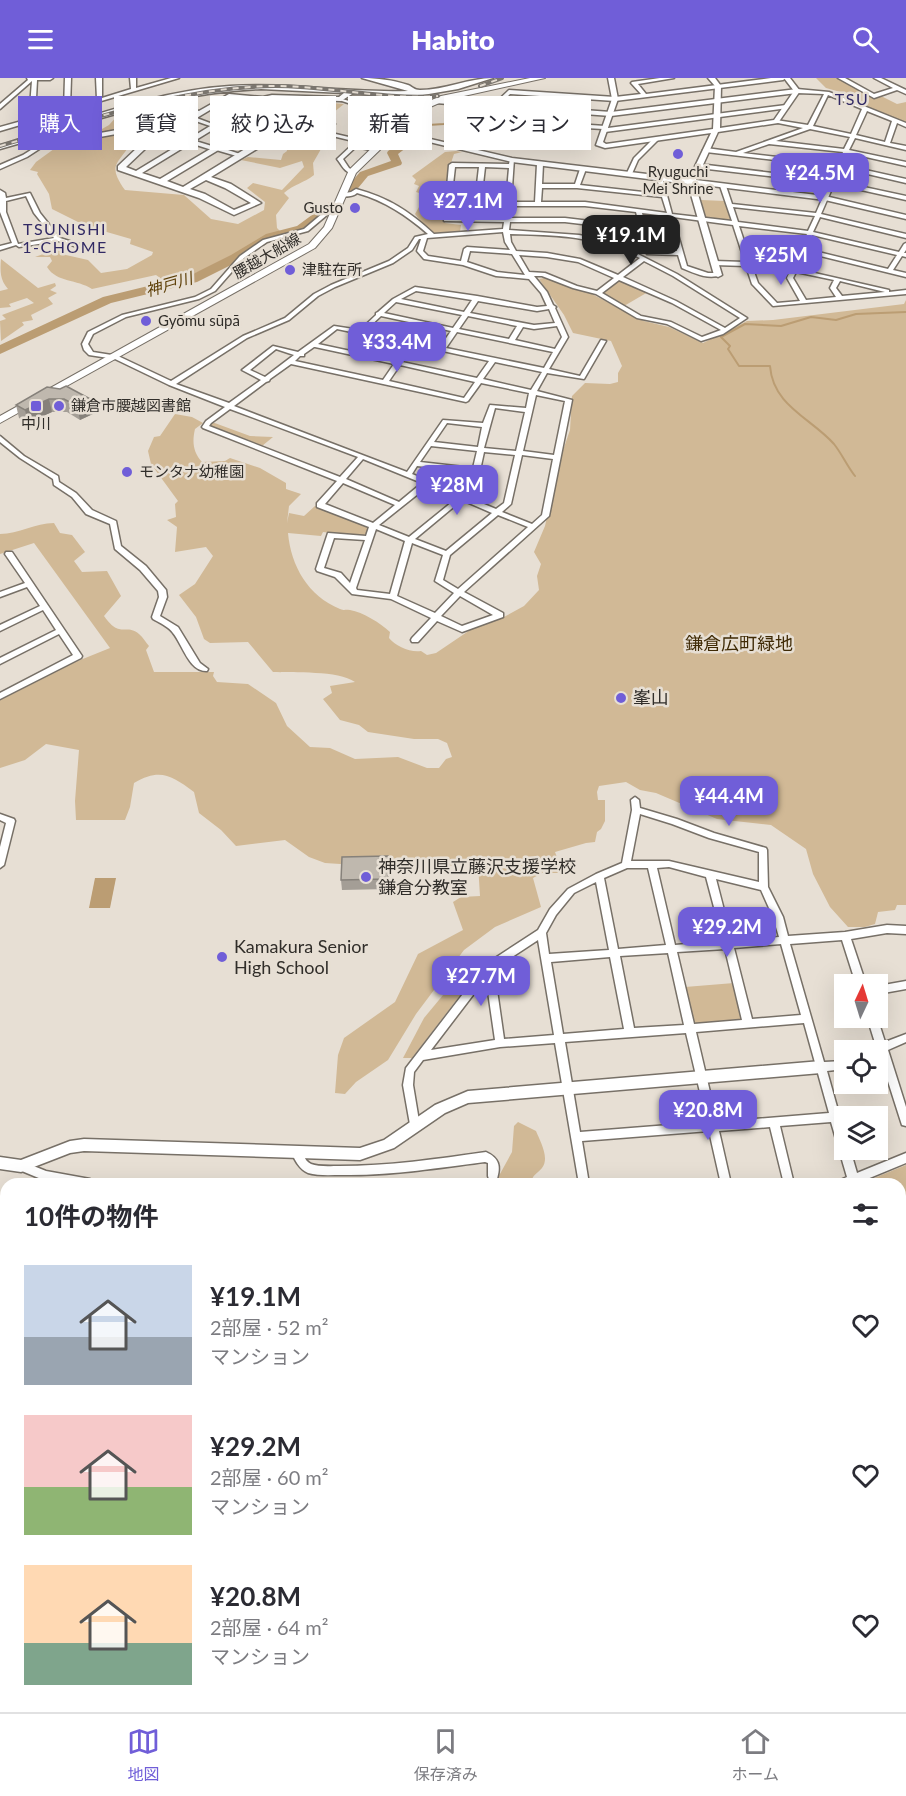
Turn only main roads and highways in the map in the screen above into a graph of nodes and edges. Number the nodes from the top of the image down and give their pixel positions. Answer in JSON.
{"nodes":[{"id":1,"x":542,"y":78,"type":"edge"},
{"id":2,"x":0,"y":420,"type":"edge"}],
"edges":[{"from":1,"to":2,"type":"main road","name":"腰越大船線"}]}
